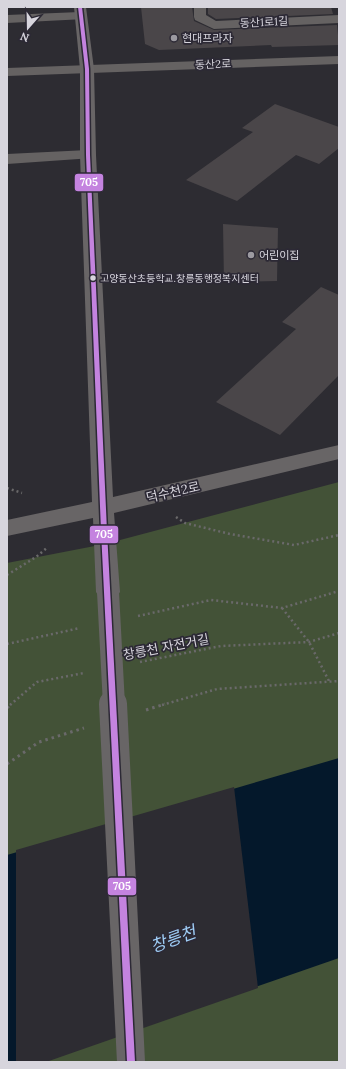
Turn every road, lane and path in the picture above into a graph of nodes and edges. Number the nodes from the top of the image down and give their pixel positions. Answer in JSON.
{"nodes":[{"id":1,"x":200,"y":7,"type":"edge"},
{"id":2,"x":80,"y":12,"type":"edge"},
{"id":3,"x":7,"y":19,"type":"edge"},
{"id":4,"x":339,"y":19,"type":"edge"},
{"id":5,"x":339,"y":60,"type":"edge"},
{"id":6,"x":86,"y":69,"type":"junction"},
{"id":7,"x":7,"y":72,"type":"edge"},
{"id":8,"x":88,"y":155,"type":"junction"},
{"id":9,"x":7,"y":159,"type":"edge"},
{"id":10,"x":339,"y":452,"type":"edge"},
{"id":11,"x":7,"y":488,"type":"edge"},
{"id":12,"x":22,"y":493,"type":"dead end"},
{"id":13,"x":103,"y":507,"type":"junction"},
{"id":14,"x":173,"y":516,"type":"dead end"},
{"id":15,"x":7,"y":528,"type":"edge"},
{"id":16,"x":339,"y":535,"type":"edge"},
{"id":17,"x":51,"y":544,"type":"dead end"},
{"id":18,"x":7,"y":574,"type":"edge"},
{"id":19,"x":339,"y":591,"type":"edge"},
{"id":20,"x":282,"y":608,"type":"junction"},
{"id":21,"x":133,"y":617,"type":"dead end"},
{"id":22,"x":86,"y":627,"type":"dead end"},
{"id":23,"x":339,"y":634,"type":"edge"},
{"id":24,"x":309,"y":642,"type":"junction"},
{"id":25,"x":7,"y":644,"type":"edge"},
{"id":26,"x":137,"y":663,"type":"dead end"},
{"id":27,"x":91,"y":672,"type":"dead end"},
{"id":28,"x":339,"y":681,"type":"edge"},
{"id":29,"x":330,"y":683,"type":"junction"},
{"id":30,"x":7,"y":708,"type":"edge"},
{"id":31,"x":143,"y":711,"type":"dead end"},
{"id":32,"x":91,"y":726,"type":"dead end"},
{"id":33,"x":7,"y":764,"type":"edge"},
{"id":34,"x":131,"y":1062,"type":"edge"}],
"edges":[{"from":1,"to":4,"type":"street","name":"동산1로1길"},
{"from":2,"to":3,"type":"street"},
{"from":2,"to":6,"type":"main road"},
{"from":5,"to":6,"type":"street","name":"동산2로"},
{"from":6,"to":7,"type":"street","name":"동산2로"},
{"from":6,"to":8,"type":"main road"},
{"from":8,"to":9,"type":"street"},
{"from":8,"to":13,"type":"main road"},
{"from":10,"to":13,"type":"main road","name":"덕수천2로"},
{"from":11,"to":12,"type":"path"},
{"from":13,"to":15,"type":"main road","name":"덕수천2로"},
{"from":13,"to":34,"type":"main road","bridge":true},
{"from":14,"to":16,"type":"path"},
{"from":17,"to":18,"type":"path"},
{"from":19,"to":20,"type":"path"},
{"from":20,"to":21,"type":"path"},
{"from":20,"to":24,"type":"path"},
{"from":22,"to":25,"type":"path"},
{"from":23,"to":24,"type":"path","name":"창릉천 자전거길"},
{"from":24,"to":26,"type":"path","name":"창릉천 자전거길"},
{"from":24,"to":29,"type":"path"},
{"from":27,"to":30,"type":"path"},
{"from":28,"to":29,"type":"path"},
{"from":29,"to":31,"type":"path"},
{"from":32,"to":33,"type":"path"}]}
